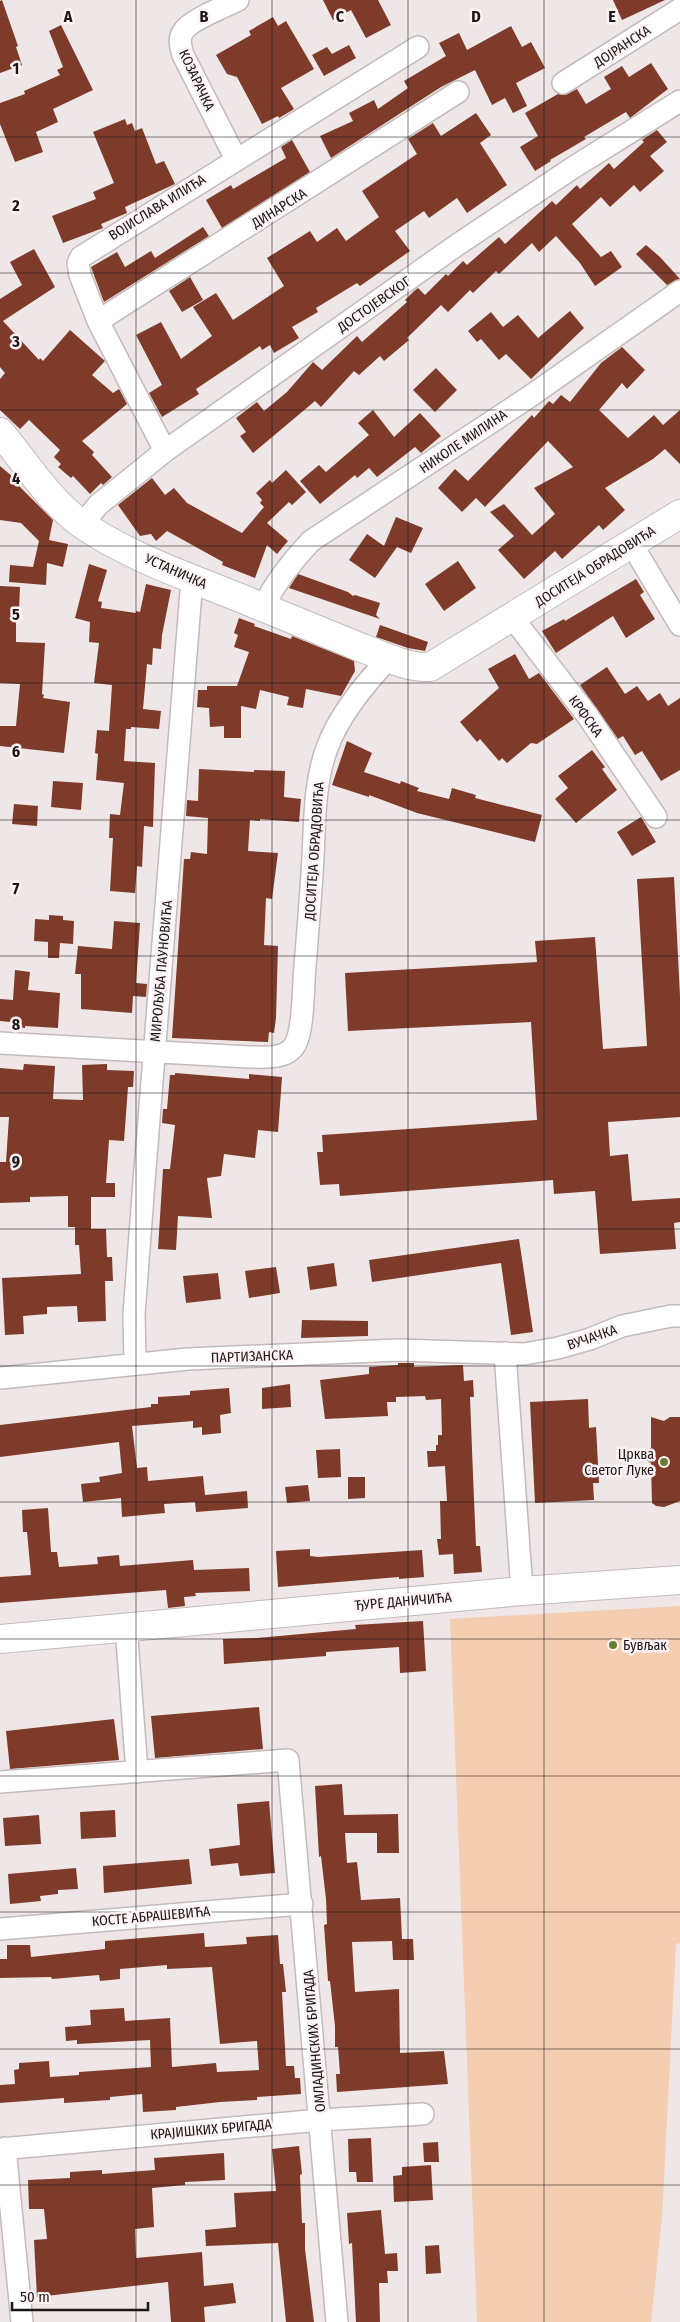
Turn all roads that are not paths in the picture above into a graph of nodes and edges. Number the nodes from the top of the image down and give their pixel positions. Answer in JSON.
{"nodes":[{"id":1,"x":238,"y":0,"type":"edge"},
{"id":2,"x":680,"y":9,"type":"edge"},
{"id":3,"x":418,"y":47,"type":"dead end"},
{"id":4,"x":564,"y":83,"type":"dead end"},
{"id":5,"x":458,"y":92,"type":"dead end"},
{"id":6,"x":680,"y":101,"type":"edge"},
{"id":7,"x":236,"y":158,"type":"junction"},
{"id":8,"x":680,"y":291,"type":"edge"},
{"id":9,"x":98,"y":321,"type":"junction"},
{"id":10,"x":0,"y":432,"type":"edge"},
{"id":11,"x":165,"y":451,"type":"junction"},
{"id":12,"x":680,"y":514,"type":"edge"},
{"id":13,"x":82,"y":525,"type":"junction"},
{"id":14,"x":631,"y":543,"type":"junction"},
{"id":15,"x":192,"y":579,"type":"junction"},
{"id":16,"x":263,"y":607,"type":"junction"},
{"id":17,"x":512,"y":617,"type":"junction"},
{"id":18,"x":680,"y":625,"type":"edge"},
{"id":19,"x":389,"y":658,"type":"junction"},
{"id":20,"x":656,"y":817,"type":"dead end"},
{"id":21,"x":0,"y":1043,"type":"edge"},
{"id":22,"x":154,"y":1051,"type":"junction"},
{"id":23,"x":680,"y":1316,"type":"edge"},
{"id":24,"x":504,"y":1353,"type":"junction"},
{"id":25,"x":134,"y":1364,"type":"junction"},
{"id":26,"x":0,"y":1378,"type":"edge"},
{"id":27,"x":680,"y":1580,"type":"edge"},
{"id":28,"x":522,"y":1591,"type":"junction"},
{"id":29,"x":126,"y":1626,"type":"junction"},
{"id":30,"x":0,"y":1639,"type":"edge"},
{"id":31,"x":137,"y":1772,"type":"junction"},
{"id":32,"x":0,"y":1782,"type":"edge"},
{"id":33,"x":302,"y":1904,"type":"junction"},
{"id":34,"x":0,"y":1929,"type":"edge"},
{"id":35,"x":423,"y":2114,"type":"dead end"},
{"id":36,"x":320,"y":2120,"type":"junction"},
{"id":37,"x":3,"y":2148,"type":"edge"},
{"id":38,"x":22,"y":2322,"type":"edge"},
{"id":39,"x":337,"y":2322,"type":"edge"}],
"edges":[{"from":1,"to":7,"type":"street","name":"КОЗАРАЧКА"},
{"from":2,"to":4,"type":"street","name":"ДОЈРАНСКА"},
{"from":3,"to":7,"type":"street","name":"ВОЈИСЛАВА ИЛИЋА"},
{"from":5,"to":9,"type":"street","name":"ДИНАРСКА"},
{"from":6,"to":11,"type":"street","name":"ДОСТОЈЕВСКОГ"},
{"from":7,"to":9,"type":"street","name":"ВОЈИСЛАВА ИЛИЋА"},
{"from":8,"to":16,"type":"street","name":"НИКОЛЕ МИЛИНА"},
{"from":9,"to":11,"type":"street","name":"ВОЈИСЛАВА ИЛИЋА"},
{"from":10,"to":13,"type":"street","name":"УСТАНИЧКА"},
{"from":11,"to":13,"type":"street","name":"ДОСТОЈЕВСКОГ"},
{"from":12,"to":14,"type":"street","name":"ДОСИТЕЈА ОБРАДОВИЋА"},
{"from":13,"to":15,"type":"street","name":"УСТАНИЧКА"},
{"from":14,"to":17,"type":"street","name":"ДОСИТЕЈА ОБРАДОВИЋА"},
{"from":14,"to":18,"type":"street"},
{"from":15,"to":16,"type":"street","name":"УСТАНИЧКА"},
{"from":15,"to":22,"type":"street","name":"МИРОЉУБА ПАУНОВИЋА"},
{"from":16,"to":19,"type":"street","name":"УСТАНИЧКА"},
{"from":17,"to":19,"type":"street","name":"ДОСИТЕЈА ОБРАДОВИЋА"},
{"from":17,"to":20,"type":"street","name":"КРФСКА"},
{"from":19,"to":22,"type":"street","name":"ДОСИТЕЈА ОБРАДОВИЋА"},
{"from":21,"to":22,"type":"street"},
{"from":22,"to":25,"type":"street","name":"МИРОЉУБА ПАУНОВИЋА"},
{"from":23,"to":24,"type":"street","name":"ВУЧАЧКА"},
{"from":24,"to":25,"type":"street","name":"ПАРТИЗАНСКА"},
{"from":24,"to":28,"type":"street"},
{"from":25,"to":26,"type":"street","name":"ПАРТИЗАНСКА"},
{"from":27,"to":28,"type":"street","name":"ЂУРЕ ДАНИЧИЋА"},
{"from":28,"to":29,"type":"street","name":"ЂУРЕ ДАНИЧИЋА"},
{"from":29,"to":30,"type":"street","name":"ЂУРЕ ДАНИЧИЋА"},
{"from":29,"to":31,"type":"street"},
{"from":31,"to":32,"type":"street"},
{"from":31,"to":33,"type":"street","name":"ОМЛАДИНСКИХ БРИГАДА"},
{"from":33,"to":34,"type":"street","name":"КОСТЕ АБРАШЕВИЋА"},
{"from":33,"to":36,"type":"street","name":"ОМЛАДИНСКИХ БРИГАДА"},
{"from":35,"to":36,"type":"street","name":"КРАЈИШКИХ БРИГАДА"},
{"from":36,"to":37,"type":"street","name":"КРАЈИШКИХ БРИГАДА"},
{"from":36,"to":39,"type":"street","name":"ОМЛАДИНСКИХ БРИГАДА"},
{"from":37,"to":38,"type":"street"}]}
